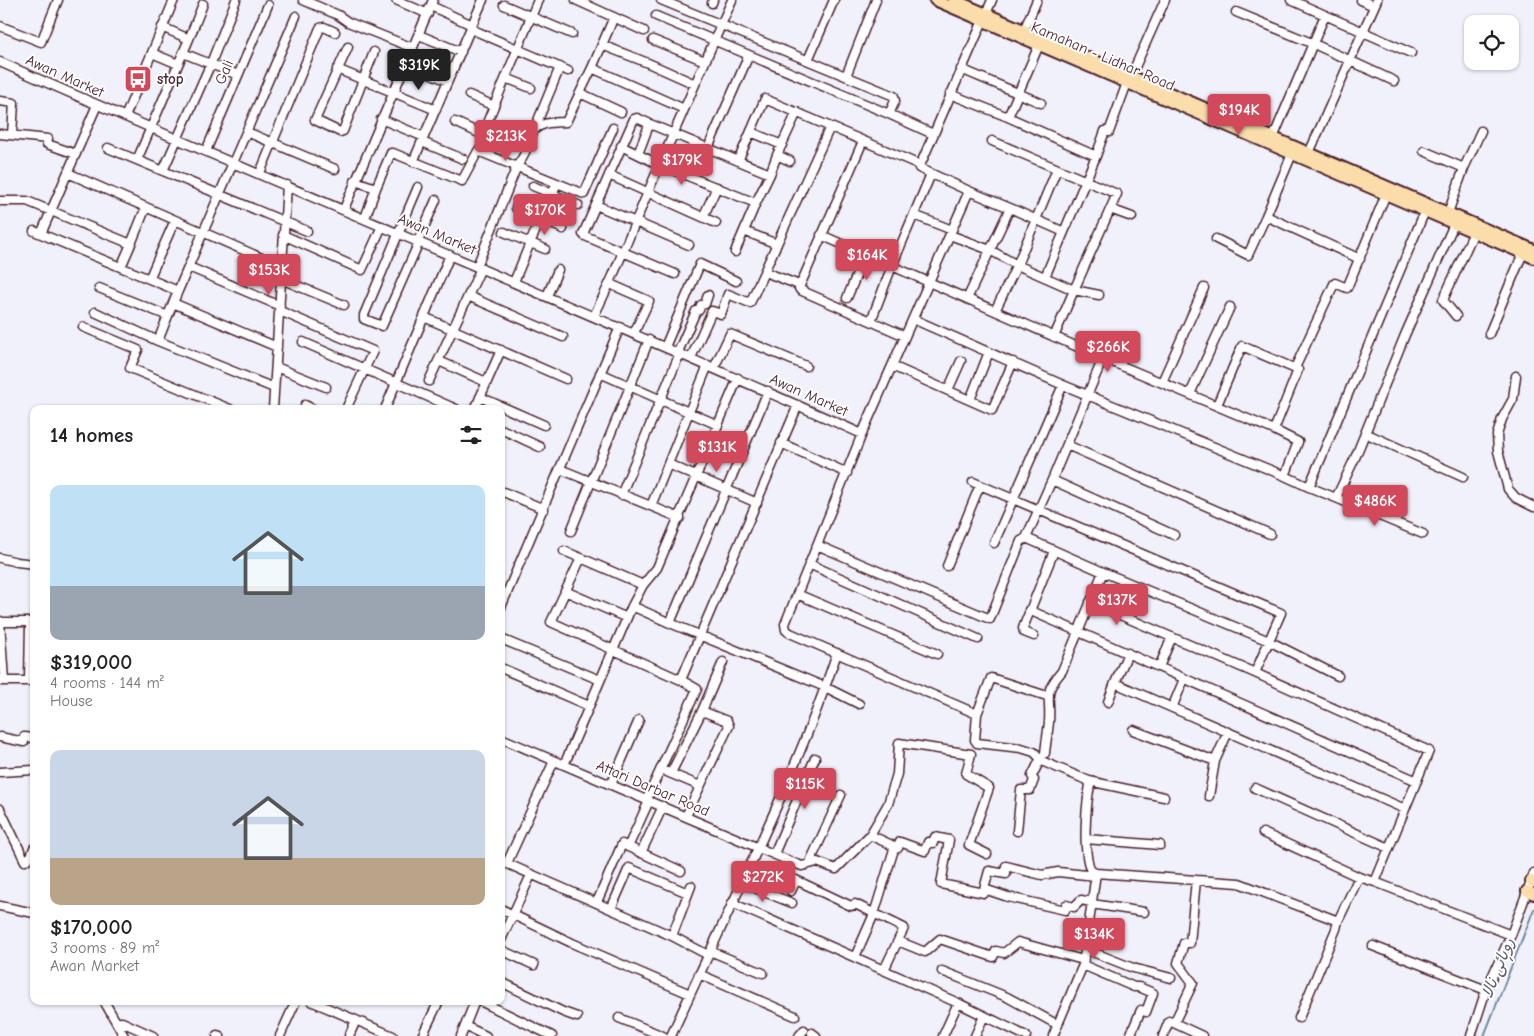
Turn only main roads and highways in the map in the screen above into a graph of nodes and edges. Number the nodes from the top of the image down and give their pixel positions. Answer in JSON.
{"nodes":[{"id":1,"x":935,"y":0,"type":"edge"},
{"id":2,"x":954,"y":0,"type":"edge"},
{"id":3,"x":969,"y":3,"type":"edge"},
{"id":4,"x":984,"y":17,"type":"junction"},
{"id":5,"x":1129,"y":80,"type":"junction"},
{"id":6,"x":1534,"y":250,"type":"edge"},
{"id":7,"x":1534,"y":258,"type":"edge"}],
"edges":[{"from":1,"to":4,"type":"main road","name":"Kamahan - Lidhar Road"},
{"from":2,"to":3,"type":"main road","name":"Kamahan - Lidhar Road"},
{"from":3,"to":4,"type":"main road","name":"Kamahan - Lidhar Road"},
{"from":4,"to":5,"type":"main road","name":"Kamahan - Lidhar Road"},
{"from":4,"to":5,"type":"main road","name":"Kamahan - Lidhar Road"},
{"from":5,"to":6,"type":"main road","name":"Kamahan - Lidhar Road"},
{"from":5,"to":7,"type":"main road","name":"Kamahan - Lidhar Road"}]}
